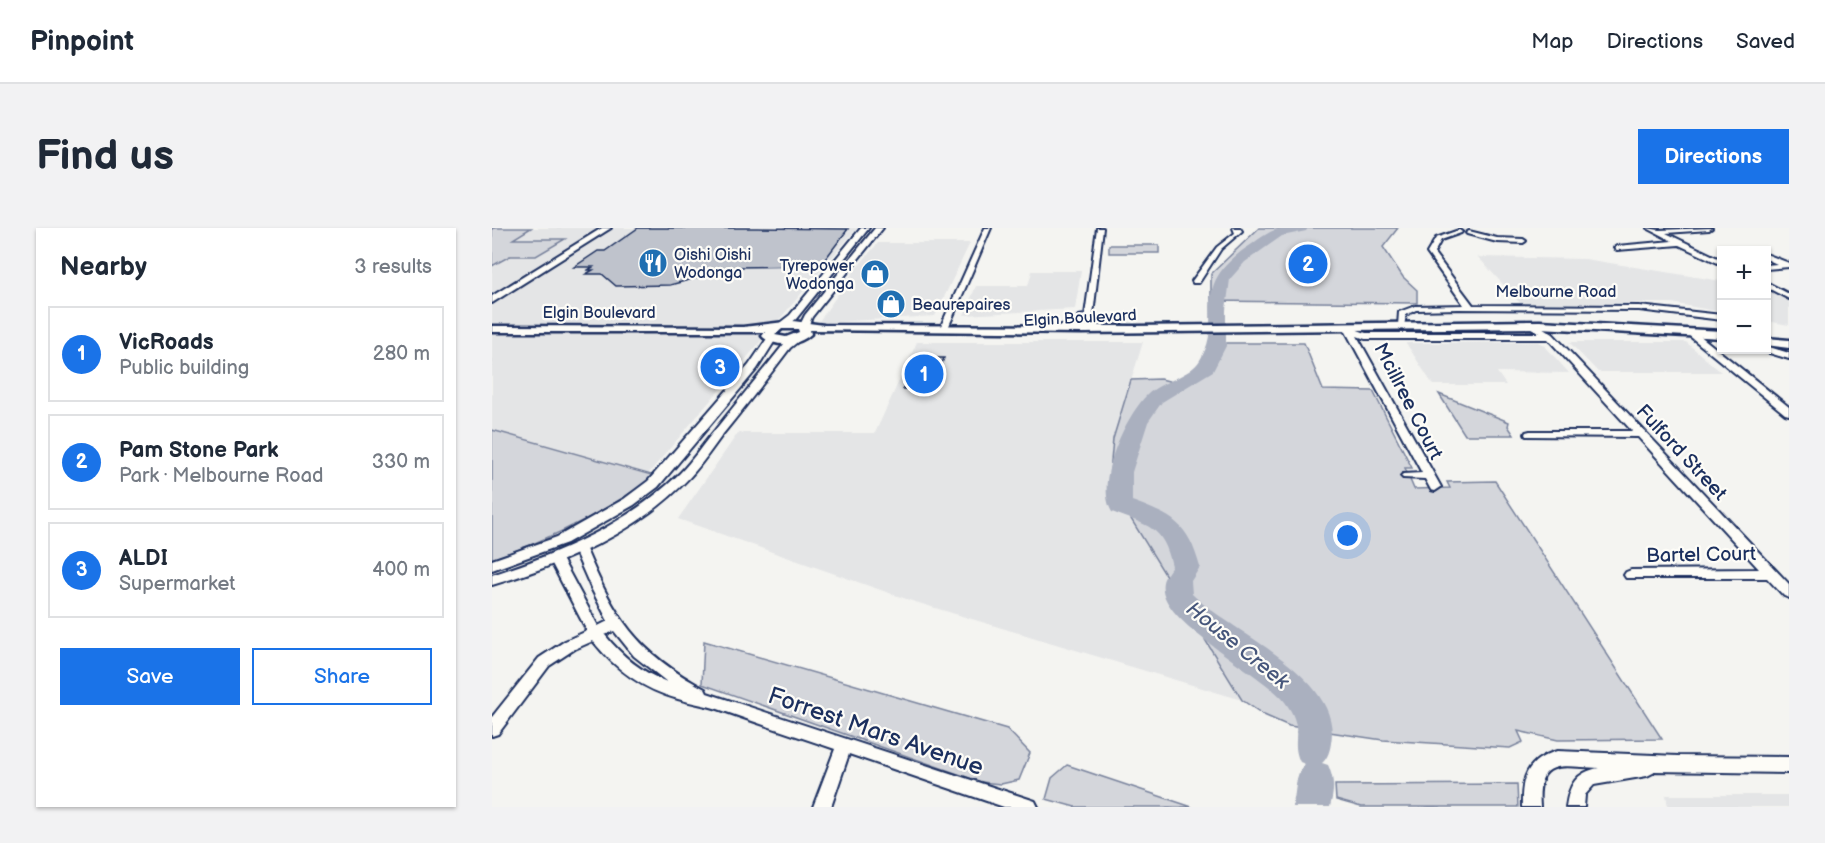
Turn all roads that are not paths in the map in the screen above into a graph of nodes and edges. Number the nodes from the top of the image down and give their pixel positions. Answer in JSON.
{"nodes":[{"id":1,"x":865,"y":228,"type":"edge"},
{"id":2,"x":879,"y":228,"type":"edge"},
{"id":3,"x":987,"y":228,"type":"edge"},
{"id":4,"x":1100,"y":228,"type":"edge"},
{"id":5,"x":1650,"y":228,"type":"edge"},
{"id":6,"x":1709,"y":228,"type":"edge"},
{"id":7,"x":591,"y":229,"type":"edge"},
{"id":8,"x":606,"y":229,"type":"edge"},
{"id":9,"x":1465,"y":230,"type":"edge"},
{"id":10,"x":1236,"y":231,"type":"edge"},
{"id":11,"x":1658,"y":232,"type":"junction"},
{"id":12,"x":1524,"y":241,"type":"dead end"},
{"id":13,"x":1680,"y":243,"type":"junction"},
{"id":14,"x":1617,"y":248,"type":"dead end"},
{"id":15,"x":1771,"y":258,"type":"edge"},
{"id":16,"x":1717,"y":261,"type":"edge"},
{"id":17,"x":1788,"y":265,"type":"edge"},
{"id":18,"x":1771,"y":267,"type":"edge"},
{"id":19,"x":523,"y":271,"type":"junction"},
{"id":20,"x":538,"y":271,"type":"junction"},
{"id":21,"x":828,"y":273,"type":"junction"},
{"id":22,"x":843,"y":273,"type":"junction"},
{"id":23,"x":1196,"y":281,"type":"dead end"},
{"id":24,"x":1771,"y":286,"type":"edge"},
{"id":25,"x":492,"y":291,"type":"edge"},
{"id":26,"x":506,"y":292,"type":"junction"},
{"id":27,"x":810,"y":296,"type":"junction"},
{"id":28,"x":826,"y":296,"type":"junction"},
{"id":29,"x":1789,"y":297,"type":"edge"},
{"id":30,"x":492,"y":300,"type":"edge"},
{"id":31,"x":1471,"y":308,"type":"junction"},
{"id":32,"x":1717,"y":317,"type":"edge"},
{"id":33,"x":1529,"y":323,"type":"junction"},
{"id":34,"x":1546,"y":323,"type":"junction"},
{"id":35,"x":1401,"y":324,"type":"junction"},
{"id":36,"x":779,"y":327,"type":"junction"},
{"id":37,"x":944,"y":328,"type":"junction"},
{"id":38,"x":1344,"y":328,"type":"junction"},
{"id":39,"x":492,"y":329,"type":"edge"},
{"id":40,"x":1199,"y":329,"type":"joint"},
{"id":41,"x":801,"y":332,"type":"junction"},
{"id":42,"x":1087,"y":332,"type":"junction"},
{"id":43,"x":1690,"y":332,"type":"junction"},
{"id":44,"x":979,"y":333,"type":"junction"},
{"id":45,"x":1717,"y":335,"type":"edge"},
{"id":46,"x":492,"y":336,"type":"edge"},
{"id":47,"x":1373,"y":336,"type":"junction"},
{"id":48,"x":1550,"y":336,"type":"junction"},
{"id":49,"x":770,"y":339,"type":"junction"},
{"id":50,"x":1771,"y":342,"type":"edge"},
{"id":51,"x":1359,"y":343,"type":"junction"},
{"id":52,"x":1789,"y":344,"type":"edge"},
{"id":53,"x":1771,"y":350,"type":"edge"},
{"id":54,"x":1789,"y":356,"type":"edge"},
{"id":55,"x":1789,"y":412,"type":"edge"},
{"id":56,"x":732,"y":417,"type":"junction"},
{"id":57,"x":711,"y":418,"type":"junction"},
{"id":58,"x":1530,"y":434,"type":"dead end"},
{"id":59,"x":1641,"y":434,"type":"junction"},
{"id":60,"x":666,"y":471,"type":"junction"},
{"id":61,"x":686,"y":474,"type":"junction"},
{"id":62,"x":1407,"y":476,"type":"dead end"},
{"id":63,"x":1427,"y":476,"type":"junction"},
{"id":64,"x":1435,"y":487,"type":"dead end"},
{"id":65,"x":562,"y":540,"type":"junction"},
{"id":66,"x":579,"y":547,"type":"junction"},
{"id":67,"x":555,"y":558,"type":"junction"},
{"id":68,"x":492,"y":565,"type":"edge"},
{"id":69,"x":1771,"y":573,"type":"junction"},
{"id":70,"x":1631,"y":575,"type":"dead end"},
{"id":71,"x":492,"y":580,"type":"edge"},
{"id":72,"x":1789,"y":593,"type":"edge"},
{"id":73,"x":618,"y":623,"type":"junction"},
{"id":74,"x":594,"y":634,"type":"junction"},
{"id":75,"x":709,"y":700,"type":"junction"},
{"id":76,"x":492,"y":729,"type":"edge"},
{"id":77,"x":844,"y":746,"type":"junction"},
{"id":78,"x":1678,"y":764,"type":"junction"},
{"id":79,"x":1789,"y":765,"type":"edge"},
{"id":80,"x":822,"y":807,"type":"edge"},
{"id":81,"x":1029,"y":807,"type":"edge"},
{"id":82,"x":1531,"y":807,"type":"edge"},
{"id":83,"x":1575,"y":807,"type":"edge"}],
"edges":[{"from":1,"to":21,"type":"street"},
{"from":2,"to":22,"type":"street"},
{"from":3,"to":37,"type":"street"},
{"from":4,"to":42,"type":"street"},
{"from":5,"to":11,"type":"street"},
{"from":6,"to":11,"type":"street"},
{"from":7,"to":8,"type":"street"},
{"from":7,"to":19,"type":"street"},
{"from":8,"to":20,"type":"street"},
{"from":9,"to":12,"type":"street"},
{"from":9,"to":31,"type":"street"},
{"from":10,"to":23,"type":"street"},
{"from":11,"to":13,"type":"street"},
{"from":13,"to":14,"type":"street"},
{"from":13,"to":16,"type":"street"},
{"from":15,"to":17,"type":"street"},
{"from":17,"to":18,"type":"street"},
{"from":19,"to":20,"type":"street"},
{"from":19,"to":25,"type":"street"},
{"from":20,"to":26,"type":"street"},
{"from":21,"to":22,"type":"street"},
{"from":21,"to":27,"type":"street"},
{"from":22,"to":28,"type":"street"},
{"from":24,"to":29,"type":"street"},
{"from":25,"to":26,"type":"street"},
{"from":26,"to":30,"type":"street"},
{"from":27,"to":28,"type":"street"},
{"from":27,"to":36,"type":"street"},
{"from":28,"to":41,"type":"street"},
{"from":31,"to":32,"type":"street","name":"Melbourne Road"},
{"from":31,"to":35,"type":"street","name":"Melbourne Road"},
{"from":33,"to":34,"type":"main road","name":"Melbourne Road"},
{"from":33,"to":35,"type":"main road","name":"Melbourne Road"},
{"from":33,"to":48,"type":"street","name":"Fulford Street"},
{"from":34,"to":43,"type":"main road","name":"Melbourne Road"},
{"from":34,"to":48,"type":"street","name":"Fulford Street"},
{"from":35,"to":38,"type":"main road","name":"Melbourne Road"},
{"from":36,"to":39,"type":"main road","name":"Elgin Boulevard"},
{"from":36,"to":41,"type":"main road","name":"Elgin Boulevard"},
{"from":36,"to":49,"type":"main road"},
{"from":37,"to":41,"type":"main road","name":"Elgin Boulevard"},
{"from":37,"to":44,"type":"main road","name":"Elgin Boulevard"},
{"from":38,"to":40,"type":"main road","name":"Melbourne Road"},
{"from":38,"to":47,"type":"street","name":"Melbourne Road"},
{"from":38,"to":51,"type":"street","name":"Mcillree Court"},
{"from":40,"to":42,"type":"main road","name":"Elgin Boulevard"},
{"from":41,"to":44,"type":"main road","name":"Elgin Boulevard"},
{"from":41,"to":49,"type":"main road","name":"Elgin Boulevard"},
{"from":41,"to":56,"type":"street"},
{"from":42,"to":44,"type":"main road","name":"Elgin Boulevard"},
{"from":43,"to":45,"type":"main road","name":"Melbourne Road"},
{"from":43,"to":55,"type":"street"},
{"from":46,"to":49,"type":"main road","name":"Elgin Boulevard"},
{"from":47,"to":48,"type":"street","name":"Melbourne Road"},
{"from":47,"to":51,"type":"street","name":"Mcillree Court"},
{"from":48,"to":59,"type":"street","name":"Fulford Street"},
{"from":49,"to":57,"type":"street"},
{"from":50,"to":52,"type":"main road"},
{"from":51,"to":63,"type":"street","name":"Mcillree Court"},
{"from":53,"to":54,"type":"street"},
{"from":56,"to":57,"type":"street"},
{"from":56,"to":61,"type":"street"},
{"from":57,"to":60,"type":"street"},
{"from":58,"to":59,"type":"street"},
{"from":59,"to":69,"type":"street","name":"Fulford Street"},
{"from":60,"to":61,"type":"street"},
{"from":60,"to":65,"type":"street"},
{"from":61,"to":66,"type":"street"},
{"from":62,"to":63,"type":"street","name":"Mcillree Court"},
{"from":63,"to":64,"type":"street","name":"Mcillree Court"},
{"from":65,"to":66,"type":"street"},
{"from":65,"to":67,"type":"street"},
{"from":65,"to":68,"type":"street"},
{"from":66,"to":67,"type":"street"},
{"from":66,"to":73,"type":"street","name":"Forrest Mars Avenue"},
{"from":67,"to":71,"type":"street"},
{"from":67,"to":74,"type":"street","name":"Forrest Mars Avenue"},
{"from":69,"to":70,"type":"street","name":"Bartel Court"},
{"from":69,"to":72,"type":"street","name":"Fulford Street"},
{"from":73,"to":74,"type":"street"},
{"from":73,"to":75,"type":"street","name":"Forrest Mars Avenue"},
{"from":74,"to":75,"type":"street","name":"Forrest Mars Avenue"},
{"from":74,"to":76,"type":"street"},
{"from":75,"to":77,"type":"street","name":"Forrest Mars Avenue"},
{"from":77,"to":80,"type":"street"},
{"from":77,"to":81,"type":"street","name":"Forrest Mars Avenue"},
{"from":78,"to":79,"type":"street"},
{"from":78,"to":82,"type":"street"},
{"from":78,"to":83,"type":"street"}]}
